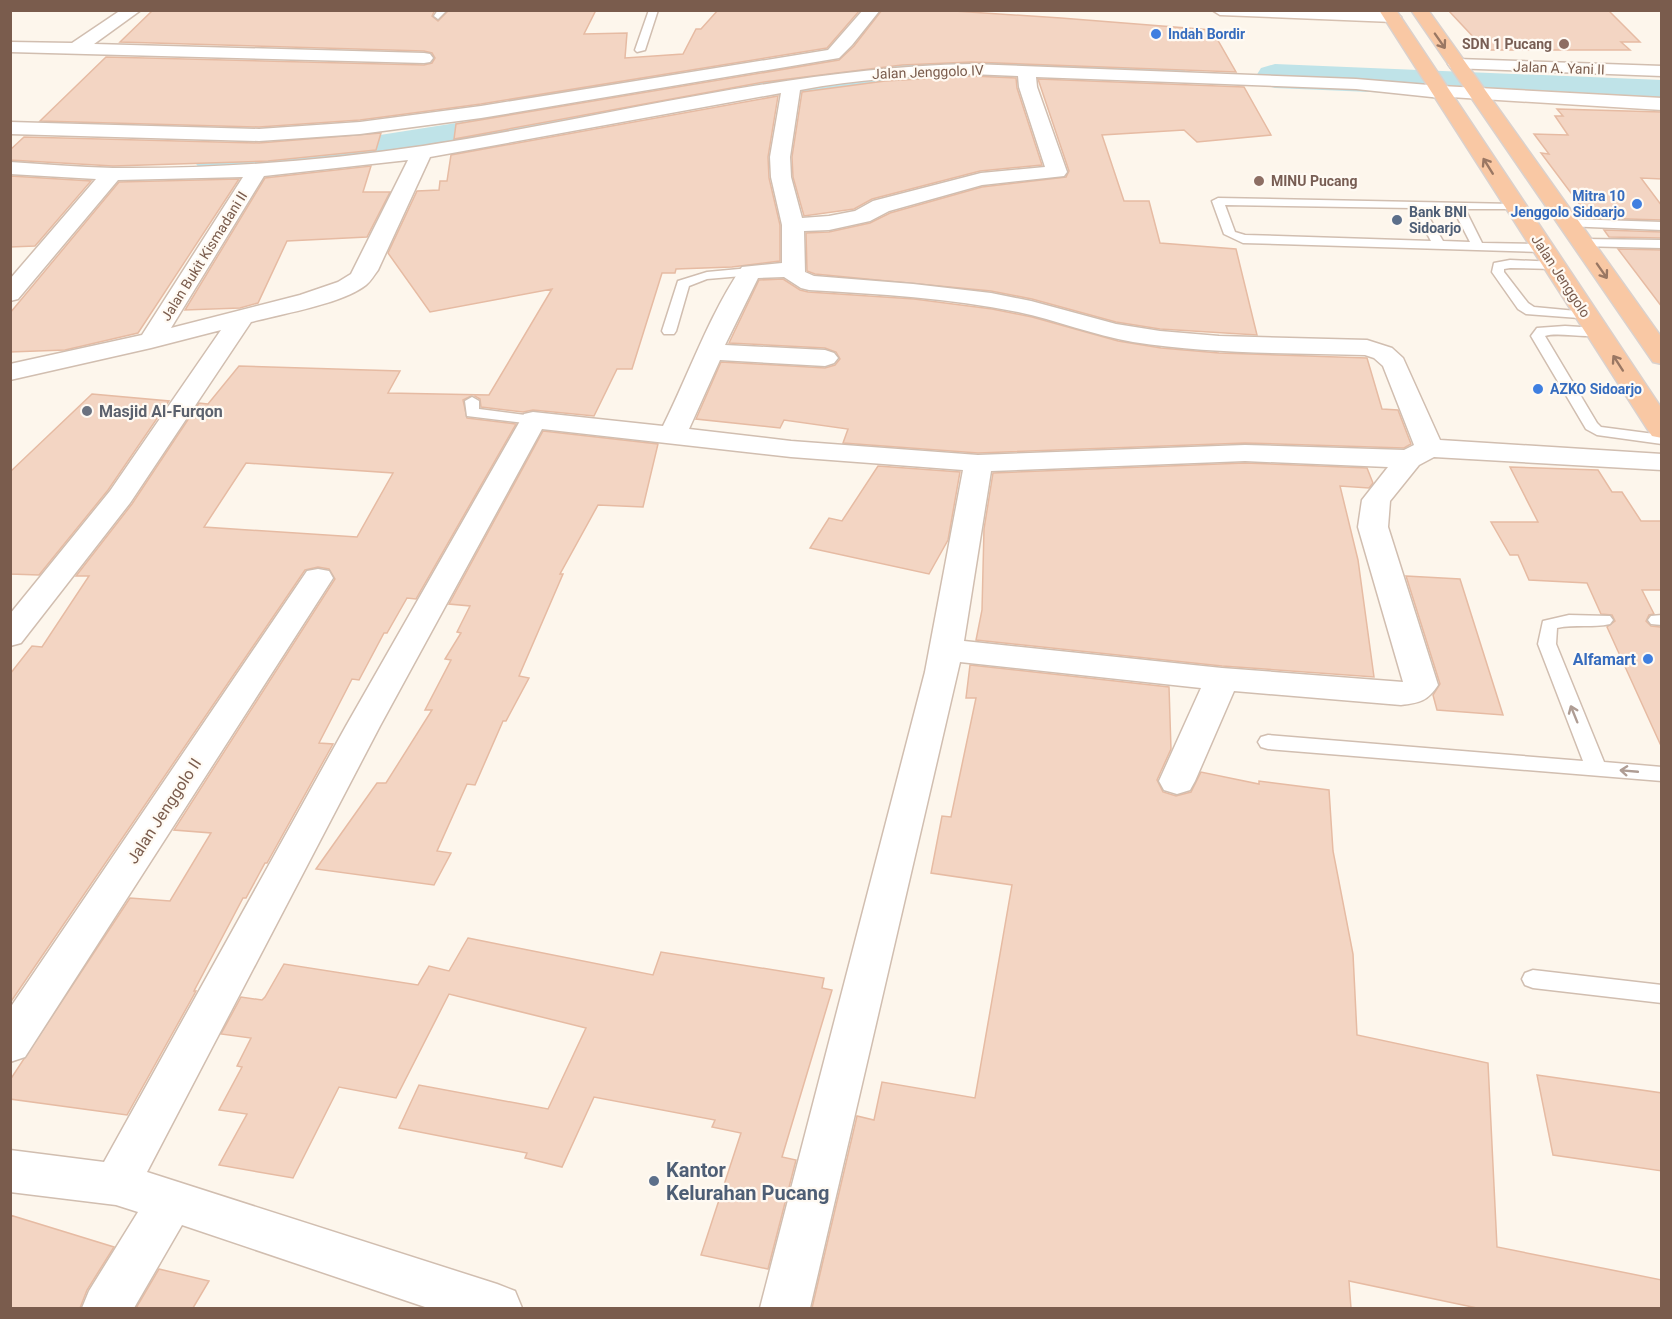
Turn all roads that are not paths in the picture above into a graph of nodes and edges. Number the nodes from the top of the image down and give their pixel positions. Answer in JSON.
{"nodes":[{"id":1,"x":133,"y":10,"type":"edge"},
{"id":2,"x":654,"y":10,"type":"edge"},
{"id":3,"x":872,"y":10,"type":"edge"},
{"id":4,"x":1220,"y":10,"type":"edge"},
{"id":5,"x":1419,"y":10,"type":"edge"},
{"id":6,"x":1292,"y":12,"type":"edge"},
{"id":7,"x":1328,"y":13,"type":"edge"},
{"id":8,"x":1390,"y":14,"type":"edge"},
{"id":9,"x":10,"y":47,"type":"edge"},
{"id":10,"x":75,"y":49,"type":"junction"},
{"id":11,"x":640,"y":50,"type":"dead end"},
{"id":12,"x":424,"y":58,"type":"dead end"},
{"id":13,"x":1027,"y":71,"type":"junction"},
{"id":14,"x":1662,"y":71,"type":"edge"},
{"id":15,"x":1466,"y":79,"type":"junction"},
{"id":16,"x":791,"y":87,"type":"junction"},
{"id":17,"x":1438,"y":88,"type":"junction"},
{"id":18,"x":1662,"y":104,"type":"edge"},
{"id":19,"x":10,"y":128,"type":"edge"},
{"id":20,"x":422,"y":152,"type":"junction"},
{"id":21,"x":10,"y":168,"type":"edge"},
{"id":22,"x":257,"y":171,"type":"junction"},
{"id":23,"x":112,"y":174,"type":"junction"},
{"id":24,"x":1416,"y":204,"type":"junction"},
{"id":25,"x":1457,"y":206,"type":"junction"},
{"id":26,"x":1514,"y":207,"type":"junction"},
{"id":27,"x":1569,"y":223,"type":"junction"},
{"id":28,"x":793,"y":225,"type":"junction"},
{"id":29,"x":1662,"y":226,"type":"edge"},
{"id":30,"x":1582,"y":243,"type":"junction"},
{"id":31,"x":1662,"y":244,"type":"edge"},
{"id":32,"x":1439,"y":245,"type":"junction"},
{"id":33,"x":1478,"y":246,"type":"junction"},
{"id":34,"x":1548,"y":256,"type":"junction"},
{"id":35,"x":793,"y":269,"type":"junction"},
{"id":36,"x":750,"y":272,"type":"junction"},
{"id":37,"x":10,"y":294,"type":"edge"},
{"id":38,"x":242,"y":317,"type":"junction"},
{"id":39,"x":1592,"y":324,"type":"junction"},
{"id":40,"x":669,"y":331,"type":"dead end"},
{"id":41,"x":151,"y":341,"type":"junction"},
{"id":42,"x":709,"y":352,"type":"junction"},
{"id":43,"x":1662,"y":357,"type":"edge"},
{"id":44,"x":825,"y":358,"type":"dead end"},
{"id":45,"x":10,"y":372,"type":"edge"},
{"id":46,"x":472,"y":401,"type":"dead end"},
{"id":47,"x":533,"y":420,"type":"junction"},
{"id":48,"x":1662,"y":430,"type":"edge"},
{"id":49,"x":672,"y":436,"type":"junction"},
{"id":50,"x":1662,"y":440,"type":"edge"},
{"id":51,"x":1419,"y":453,"type":"junction"},
{"id":52,"x":1662,"y":462,"type":"edge"},
{"id":53,"x":978,"y":464,"type":"junction"},
{"id":54,"x":318,"y":578,"type":"dead end"},
{"id":55,"x":25,"y":599,"type":"edge"},
{"id":56,"x":1604,"y":620,"type":"dead end"},
{"id":57,"x":10,"y":636,"type":"edge"},
{"id":58,"x":946,"y":650,"type":"junction"},
{"id":59,"x":1222,"y":679,"type":"junction"},
{"id":60,"x":1268,"y":741,"type":"dead end"},
{"id":61,"x":1596,"y":768,"type":"junction"},
{"id":62,"x":1662,"y":774,"type":"edge"},
{"id":63,"x":1177,"y":781,"type":"dead end"},
{"id":64,"x":1533,"y":979,"type":"dead end"},
{"id":65,"x":1662,"y":994,"type":"edge"},
{"id":66,"x":10,"y":1044,"type":"edge"},
{"id":67,"x":10,"y":1171,"type":"edge"},
{"id":68,"x":116,"y":1184,"type":"junction"},
{"id":69,"x":171,"y":1200,"type":"junction"},
{"id":70,"x":106,"y":1308,"type":"edge"},
{"id":71,"x":497,"y":1308,"type":"edge"},
{"id":72,"x":785,"y":1308,"type":"edge"}],
"edges":[{"from":1,"to":10,"type":"street"},
{"from":2,"to":11,"type":"lane"},
{"from":3,"to":19,"type":"street"},
{"from":4,"to":6,"type":"street"},
{"from":5,"to":15,"type":"highway","one_way":true},
{"from":6,"to":7,"type":"street"},
{"from":7,"to":8,"type":"street"},
{"from":8,"to":17,"type":"highway","name":"Jalan Jenggolo"},
{"from":9,"to":10,"type":"street"},
{"from":10,"to":12,"type":"street"},
{"from":13,"to":16,"type":"street","name":"Jalan Jenggolo IV"},
{"from":13,"to":17,"type":"street","name":"Jalan Jenggolo IV"},
{"from":13,"to":28,"type":"street"},
{"from":14,"to":15,"type":"street","name":"Jalan A. Yani II"},
{"from":15,"to":17,"type":"street","name":"Jalan Jenggolo IV"},
{"from":15,"to":18,"type":"street"},
{"from":15,"to":27,"type":"highway"},
{"from":16,"to":20,"type":"street","name":"Jalan Jenggolo IV"},
{"from":16,"to":28,"type":"street"},
{"from":26,"to":17,"type":"highway","name":"Jalan Jenggolo","one_way":true},
{"from":20,"to":22,"type":"street","name":"Jalan Jenggolo IV"},
{"from":20,"to":38,"type":"street"},
{"from":21,"to":23,"type":"street","name":"Jalan Jenggolo IV"},
{"from":22,"to":23,"type":"street","name":"Jalan Jenggolo IV"},
{"from":22,"to":41,"type":"street","name":"Jalan Bukit Kismadani II"},
{"from":23,"to":37,"type":"street"},
{"from":24,"to":25,"type":"lane"},
{"from":24,"to":32,"type":"lane"},
{"from":24,"to":32,"type":"lane"},
{"from":25,"to":26,"type":"lane"},
{"from":25,"to":33,"type":"lane"},
{"from":26,"to":34,"type":"highway","name":"Jalan Jenggolo"},
{"from":27,"to":29,"type":"lane"},
{"from":27,"to":30,"type":"highway"},
{"from":28,"to":35,"type":"street"},
{"from":30,"to":31,"type":"lane"},
{"from":30,"to":43,"type":"highway","one_way":true},
{"from":32,"to":33,"type":"lane"},
{"from":33,"to":34,"type":"lane"},
{"from":34,"to":39,"type":"highway","name":"Jalan Jenggolo"},
{"from":34,"to":39,"type":"lane"},
{"from":35,"to":36,"type":"street"},
{"from":35,"to":51,"type":"street"},
{"from":36,"to":40,"type":"lane"},
{"from":36,"to":42,"type":"street"},
{"from":38,"to":41,"type":"street"},
{"from":38,"to":55,"type":"street"},
{"from":48,"to":39,"type":"highway","name":"Jalan Jenggolo","one_way":true},
{"from":39,"to":50,"type":"lane"},
{"from":41,"to":45,"type":"street"},
{"from":42,"to":44,"type":"street"},
{"from":42,"to":49,"type":"street"},
{"from":46,"to":47,"type":"lane"},
{"from":47,"to":49,"type":"street"},
{"from":47,"to":68,"type":"street"},
{"from":49,"to":53,"type":"street"},
{"from":51,"to":52,"type":"street"},
{"from":51,"to":53,"type":"street"},
{"from":51,"to":59,"type":"street"},
{"from":53,"to":58,"type":"street"},
{"from":54,"to":66,"type":"street","name":"Jalan Jenggolo II"},
{"from":55,"to":57,"type":"street"},
{"from":61,"to":56,"type":"lane","one_way":true},
{"from":58,"to":59,"type":"street"},
{"from":58,"to":72,"type":"street"},
{"from":59,"to":63,"type":"street"},
{"from":60,"to":61,"type":"lane"},
{"from":62,"to":61,"type":"lane","one_way":true},
{"from":64,"to":65,"type":"lane"},
{"from":67,"to":68,"type":"street"},
{"from":68,"to":69,"type":"street"},
{"from":69,"to":70,"type":"street"},
{"from":69,"to":71,"type":"street"}]}
